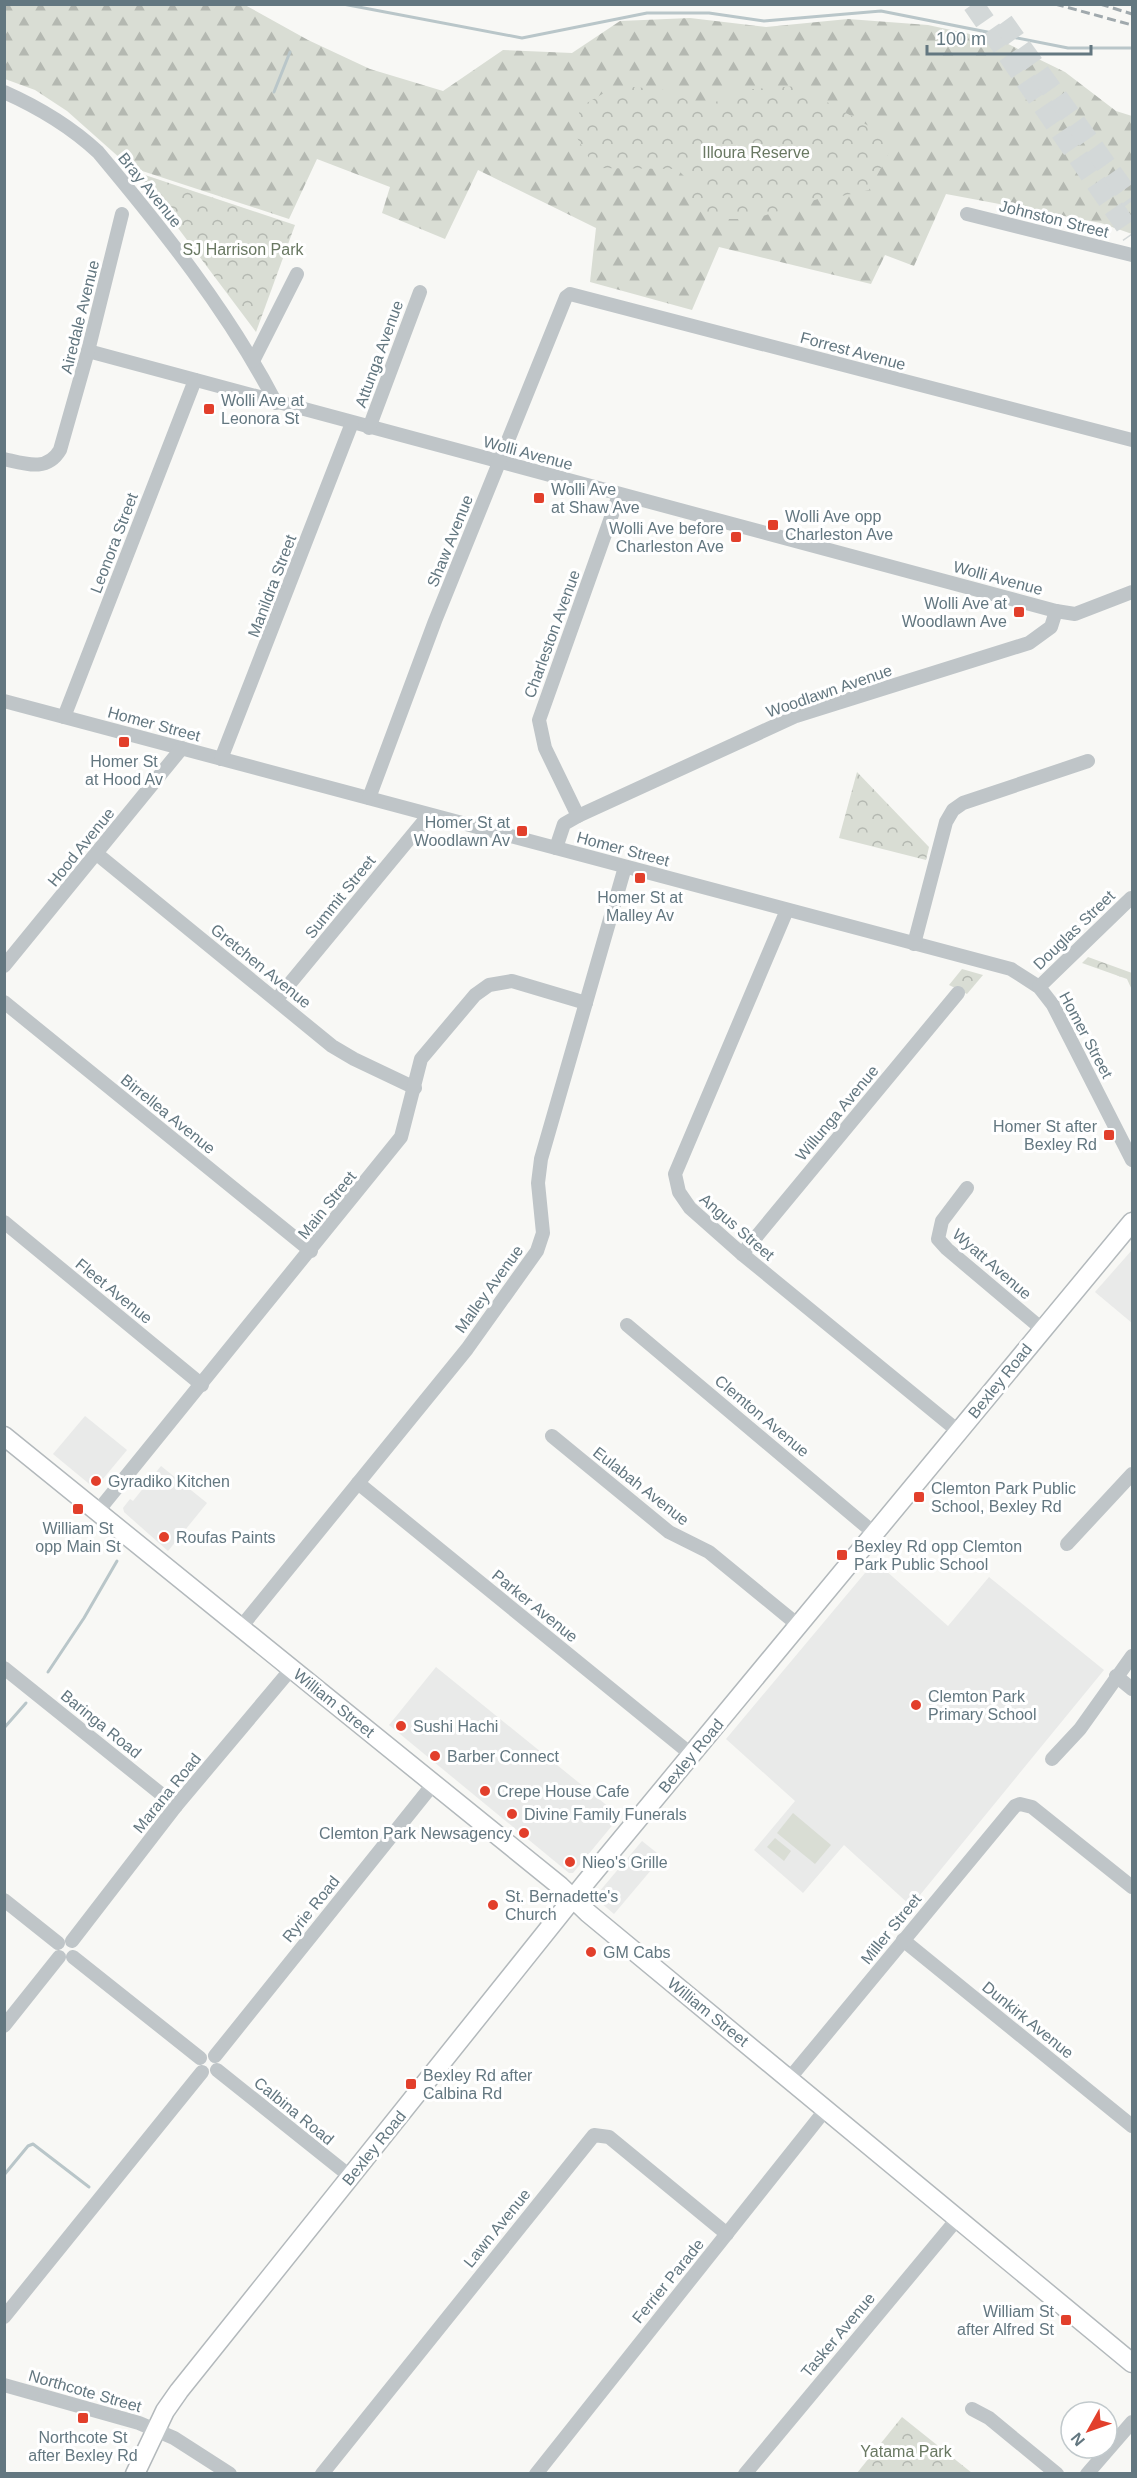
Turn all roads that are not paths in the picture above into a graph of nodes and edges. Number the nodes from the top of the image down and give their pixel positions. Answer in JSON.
{"nodes":[{"id":1,"x":4,"y":92,"type":"edge"},
{"id":2,"x":122,"y":214,"type":"dead end"},
{"id":3,"x":967,"y":214,"type":"dead end"},
{"id":4,"x":1132,"y":255,"type":"edge"},
{"id":5,"x":297,"y":274,"type":"dead end"},
{"id":6,"x":420,"y":292,"type":"dead end"},
{"id":7,"x":566,"y":297,"type":"joint"},
{"id":8,"x":88,"y":351,"type":"junction"},
{"id":9,"x":253,"y":361,"type":"junction"},
{"id":10,"x":195,"y":380,"type":"junction"},
{"id":11,"x":276,"y":403,"type":"junction"},
{"id":12,"x":352,"y":423,"type":"junction"},
{"id":13,"x":369,"y":428,"type":"junction"},
{"id":14,"x":1132,"y":440,"type":"edge"},
{"id":15,"x":4,"y":459,"type":"edge"},
{"id":16,"x":499,"y":463,"type":"junction"},
{"id":17,"x":619,"y":495,"type":"junction"},
{"id":18,"x":1132,"y":592,"type":"edge"},
{"id":19,"x":1056,"y":611,"type":"junction"},
{"id":20,"x":5,"y":701,"type":"edge"},
{"id":21,"x":64,"y":717,"type":"junction"},
{"id":22,"x":182,"y":748,"type":"junction"},
{"id":23,"x":221,"y":759,"type":"junction"},
{"id":24,"x":1088,"y":761,"type":"dead end"},
{"id":25,"x":369,"y":798,"type":"junction"},
{"id":26,"x":429,"y":814,"type":"junction"},
{"id":27,"x":578,"y":816,"type":"junction"},
{"id":28,"x":556,"y":848,"type":"junction"},
{"id":29,"x":97,"y":854,"type":"junction"},
{"id":30,"x":625,"y":867,"type":"junction"},
{"id":31,"x":1132,"y":898,"type":"edge"},
{"id":32,"x":787,"y":910,"type":"junction"},
{"id":33,"x":914,"y":944,"type":"junction"},
{"id":34,"x":4,"y":966,"type":"edge"},
{"id":35,"x":1039,"y":987,"type":"junction"},
{"id":36,"x":958,"y":993,"type":"dead end"},
{"id":37,"x":277,"y":999,"type":"junction"},
{"id":38,"x":4,"y":1002,"type":"edge"},
{"id":39,"x":586,"y":1003,"type":"junction"},
{"id":40,"x":415,"y":1088,"type":"junction"},
{"id":41,"x":1132,"y":1160,"type":"edge"},
{"id":42,"x":967,"y":1188,"type":"dead end"},
{"id":43,"x":4,"y":1222,"type":"edge"},
{"id":44,"x":1132,"y":1222,"type":"edge"},
{"id":45,"x":311,"y":1251,"type":"junction"},
{"id":46,"x":742,"y":1254,"type":"junction"},
{"id":47,"x":627,"y":1325,"type":"dead end"},
{"id":48,"x":1042,"y":1329,"type":"junction"},
{"id":49,"x":202,"y":1385,"type":"junction"},
{"id":50,"x":958,"y":1431,"type":"junction"},
{"id":51,"x":4,"y":1436,"type":"edge"},
{"id":52,"x":552,"y":1436,"type":"dead end"},
{"id":53,"x":1132,"y":1474,"type":"edge"},
{"id":54,"x":358,"y":1483,"type":"junction"},
{"id":55,"x":98,"y":1511,"type":"junction"},
{"id":56,"x":874,"y":1533,"type":"junction"},
{"id":57,"x":1067,"y":1544,"type":"dead end"},
{"id":58,"x":798,"y":1625,"type":"junction"},
{"id":59,"x":241,"y":1627,"type":"junction"},
{"id":60,"x":1132,"y":1656,"type":"edge"},
{"id":61,"x":4,"y":1668,"type":"edge"},
{"id":62,"x":292,"y":1668,"type":"junction"},
{"id":63,"x":1116,"y":1676,"type":"junction"},
{"id":64,"x":1132,"y":1689,"type":"edge"},
{"id":65,"x":692,"y":1755,"type":"junction"},
{"id":66,"x":1052,"y":1759,"type":"dead end"},
{"id":67,"x":434,"y":1783,"type":"junction"},
{"id":68,"x":176,"y":1806,"type":"junction"},
{"id":69,"x":1132,"y":1887,"type":"edge"},
{"id":70,"x":573,"y":1899,"type":"junction"},
{"id":71,"x":4,"y":1900,"type":"edge"},
{"id":72,"x":903,"y":1940,"type":"junction"},
{"id":73,"x":63,"y":1952,"type":"junction"},
{"id":74,"x":4,"y":2025,"type":"edge"},
{"id":75,"x":200,"y":2058,"type":"junction"},
{"id":76,"x":216,"y":2063,"type":"junction"},
{"id":77,"x":202,"y":2072,"type":"junction"},
{"id":78,"x":789,"y":2079,"type":"junction"},
{"id":79,"x":826,"y":2109,"type":"junction"},
{"id":80,"x":1132,"y":2126,"type":"edge"},
{"id":81,"x":351,"y":2177,"type":"junction"},
{"id":82,"x":958,"y":2218,"type":"junction"},
{"id":83,"x":727,"y":2234,"type":"junction"},
{"id":84,"x":4,"y":2317,"type":"edge"},
{"id":85,"x":1132,"y":2363,"type":"edge"},
{"id":86,"x":4,"y":2385,"type":"edge"},
{"id":87,"x":972,"y":2409,"type":"dead end"},
{"id":88,"x":1132,"y":2422,"type":"edge"},
{"id":89,"x":156,"y":2430,"type":"junction"},
{"id":90,"x":135,"y":2474,"type":"edge"},
{"id":91,"x":230,"y":2474,"type":"edge"},
{"id":92,"x":322,"y":2474,"type":"edge"},
{"id":93,"x":536,"y":2474,"type":"edge"},
{"id":94,"x":745,"y":2474,"type":"edge"},
{"id":95,"x":1057,"y":2474,"type":"edge"},
{"id":96,"x":1087,"y":2474,"type":"edge"}],
"edges":[{"from":1,"to":9,"type":"street","name":"Bray Avenue"},
{"from":2,"to":8,"type":"street","name":"Airedale Avenue"},
{"from":3,"to":4,"type":"street","name":"Johnston Street"},
{"from":5,"to":9,"type":"street"},
{"from":6,"to":13,"type":"street","name":"Attunga Avenue"},
{"from":7,"to":14,"type":"street","name":"Forrest Avenue"},
{"from":7,"to":16,"type":"street","name":"Shaw Avenue"},
{"from":8,"to":10,"type":"street","name":"Wolli Avenue"},
{"from":8,"to":15,"type":"street","name":"Airedale Avenue"},
{"from":9,"to":11,"type":"street","name":"Bray Avenue"},
{"from":10,"to":11,"type":"street","name":"Wolli Avenue"},
{"from":10,"to":21,"type":"street","name":"Leonora Street"},
{"from":11,"to":12,"type":"street","name":"Wolli Avenue"},
{"from":12,"to":13,"type":"street","name":"Wolli Avenue"},
{"from":12,"to":23,"type":"street","name":"Manildra Street"},
{"from":13,"to":16,"type":"street","name":"Wolli Avenue"},
{"from":16,"to":17,"type":"street","name":"Wolli Avenue"},
{"from":16,"to":25,"type":"street","name":"Shaw Avenue"},
{"from":17,"to":19,"type":"street","name":"Wolli Avenue"},
{"from":17,"to":27,"type":"street","name":"Charleston Avenue"},
{"from":18,"to":19,"type":"street","name":"Wolli Avenue"},
{"from":19,"to":27,"type":"street","name":"Woodlawn Avenue"},
{"from":20,"to":21,"type":"street","name":"Homer Street"},
{"from":21,"to":22,"type":"street","name":"Homer Street"},
{"from":22,"to":23,"type":"street","name":"Homer Street"},
{"from":22,"to":29,"type":"street","name":"Hood Avenue"},
{"from":23,"to":25,"type":"street","name":"Homer Street"},
{"from":24,"to":33,"type":"street"},
{"from":25,"to":26,"type":"street","name":"Homer Street"},
{"from":26,"to":28,"type":"street","name":"Homer Street"},
{"from":26,"to":37,"type":"street","name":"Summit Street"},
{"from":27,"to":28,"type":"street","name":"Woodlawn Avenue"},
{"from":28,"to":30,"type":"street","name":"Homer Street"},
{"from":29,"to":34,"type":"street","name":"Hood Avenue"},
{"from":29,"to":37,"type":"street","name":"Gretchen Avenue"},
{"from":30,"to":32,"type":"street","name":"Homer Street"},
{"from":30,"to":39,"type":"street","name":"Malley Avenue"},
{"from":31,"to":35,"type":"street","name":"Douglas Street"},
{"from":32,"to":33,"type":"street","name":"Homer Street"},
{"from":32,"to":46,"type":"street","name":"Angus Street"},
{"from":33,"to":35,"type":"street","name":"Homer Street"},
{"from":35,"to":41,"type":"street","name":"Homer Street"},
{"from":36,"to":46,"type":"street","name":"Willunga Avenue"},
{"from":37,"to":40,"type":"street","name":"Gretchen Avenue"},
{"from":38,"to":45,"type":"street","name":"Birrellea Avenue"},
{"from":39,"to":40,"type":"street","name":"Main Street"},
{"from":39,"to":54,"type":"street","name":"Malley Avenue"},
{"from":40,"to":45,"type":"street","name":"Main Street"},
{"from":42,"to":48,"type":"street","name":"Wyatt Avenue"},
{"from":43,"to":49,"type":"street","name":"Fleet Avenue"},
{"from":44,"to":48,"type":"main road","name":"Bexley Road"},
{"from":45,"to":49,"type":"street","name":"Main Street"},
{"from":46,"to":50,"type":"street","name":"Angus Street"},
{"from":47,"to":56,"type":"street","name":"Clemton Avenue"},
{"from":48,"to":50,"type":"main road","name":"Bexley Road"},
{"from":49,"to":55,"type":"street","name":"Main Street"},
{"from":50,"to":56,"type":"main road","name":"Bexley Road"},
{"from":51,"to":55,"type":"main road","name":"William Street"},
{"from":52,"to":58,"type":"street","name":"Eulabah Avenue"},
{"from":53,"to":57,"type":"street"},
{"from":54,"to":59,"type":"street","name":"Malley Avenue"},
{"from":54,"to":65,"type":"street","name":"Parker Avenue"},
{"from":55,"to":59,"type":"main road","name":"William Street"},
{"from":56,"to":58,"type":"main road","name":"Bexley Road"},
{"from":58,"to":65,"type":"main road","name":"Bexley Road"},
{"from":59,"to":62,"type":"main road","name":"William Street"},
{"from":60,"to":63,"type":"street"},
{"from":61,"to":68,"type":"street","name":"Baringa Road"},
{"from":62,"to":67,"type":"main road","name":"William Street"},
{"from":62,"to":68,"type":"street","name":"Marana Road"},
{"from":63,"to":64,"type":"street"},
{"from":63,"to":66,"type":"street"},
{"from":65,"to":70,"type":"main road","name":"Bexley Road"},
{"from":67,"to":70,"type":"main road","name":"William Street"},
{"from":67,"to":76,"type":"street","name":"Ryrie Road"},
{"from":68,"to":73,"type":"street","name":"Marana Road"},
{"from":69,"to":72,"type":"street","name":"Miller Street"},
{"from":70,"to":78,"type":"main road","name":"William Street"},
{"from":70,"to":81,"type":"main road","name":"Bexley Road"},
{"from":71,"to":73,"type":"street"},
{"from":72,"to":78,"type":"street","name":"Miller Street"},
{"from":72,"to":80,"type":"street","name":"Dunkirk Avenue"},
{"from":73,"to":74,"type":"street"},
{"from":73,"to":75,"type":"street"},
{"from":75,"to":76,"type":"street"},
{"from":75,"to":77,"type":"street"},
{"from":76,"to":77,"type":"street"},
{"from":76,"to":81,"type":"street","name":"Calbina Road"},
{"from":77,"to":84,"type":"street"},
{"from":78,"to":79,"type":"main road","name":"William Street"},
{"from":79,"to":82,"type":"main road","name":"William Street"},
{"from":79,"to":83,"type":"street","name":"Ferrier Parade"},
{"from":81,"to":89,"type":"main road","name":"Bexley Road"},
{"from":82,"to":85,"type":"main road","name":"William Street"},
{"from":82,"to":94,"type":"street","name":"Tasker Avenue"},
{"from":83,"to":92,"type":"street","name":"Lawn Avenue"},
{"from":83,"to":93,"type":"street","name":"Ferrier Parade"},
{"from":86,"to":89,"type":"street","name":"Northcote Street"},
{"from":87,"to":95,"type":"street"},
{"from":88,"to":96,"type":"street"},
{"from":89,"to":90,"type":"main road","name":"Bexley Road"},
{"from":89,"to":91,"type":"street","name":"Northcote Street"}]}
